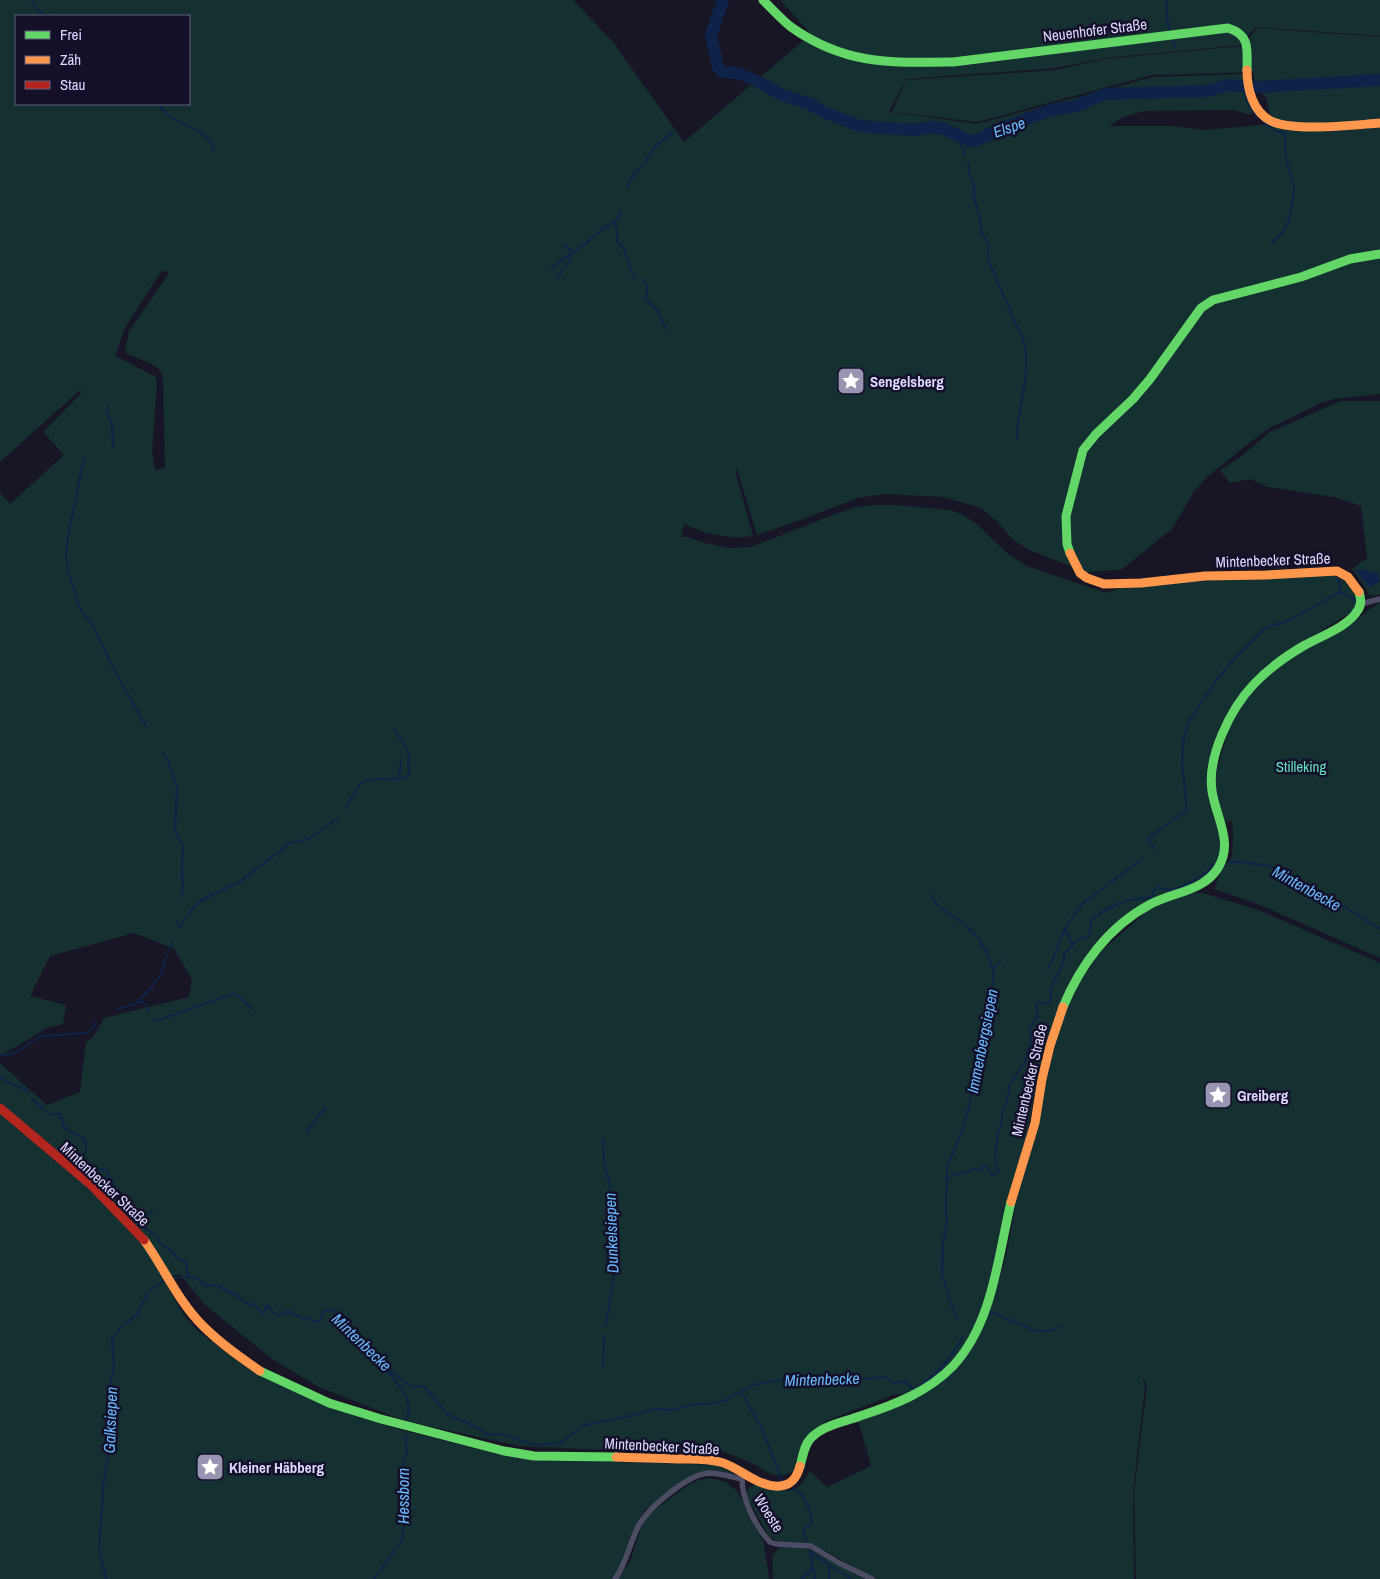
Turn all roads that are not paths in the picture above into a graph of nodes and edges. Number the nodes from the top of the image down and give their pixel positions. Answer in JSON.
{"nodes":[{"id":1,"x":763,"y":0,"type":"edge"},
{"id":2,"x":1380,"y":123,"type":"edge"},
{"id":3,"x":1380,"y":254,"type":"edge"},
{"id":4,"x":1380,"y":599,"type":"edge"},
{"id":5,"x":1362,"y":604,"type":"junction"},
{"id":6,"x":0,"y":1108,"type":"edge"},
{"id":7,"x":745,"y":1477,"type":"junction"},
{"id":8,"x":615,"y":1579,"type":"edge"},
{"id":9,"x":872,"y":1579,"type":"edge"}],
"edges":[{"from":1,"to":2,"type":"street","name":"Neuenhofer Straße"},
{"from":3,"to":5,"type":"street","name":"Mintenbecker Straße"},
{"from":4,"to":5,"type":"street"},
{"from":5,"to":7,"type":"street","name":"Mintenbecker Straße"},
{"from":6,"to":7,"type":"street","name":"Mintenbecker Straße"},
{"from":7,"to":8,"type":"street"},
{"from":7,"to":9,"type":"street","name":"Woeste"}]}
